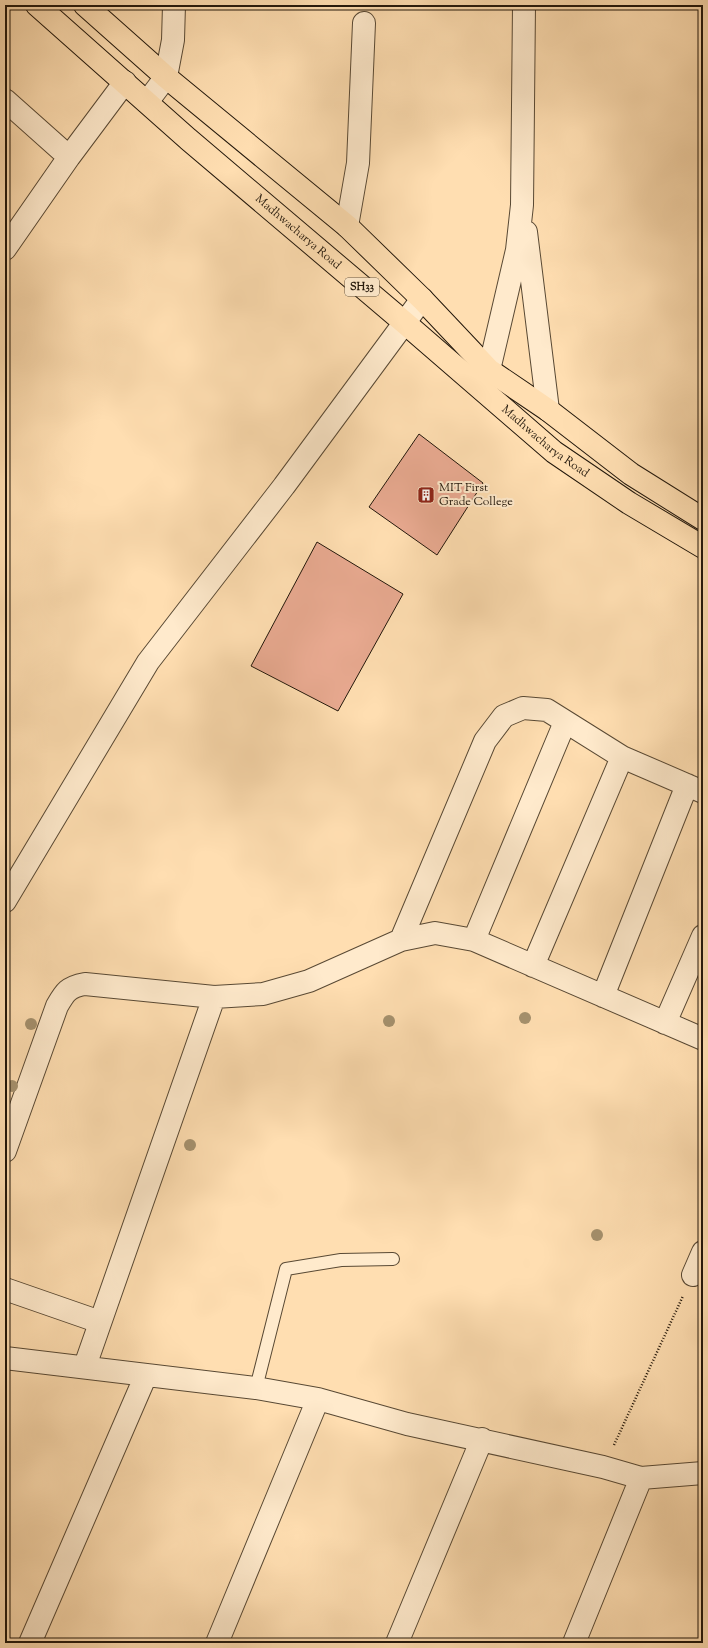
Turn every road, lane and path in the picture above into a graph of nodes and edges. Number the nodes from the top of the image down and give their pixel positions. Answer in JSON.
{"nodes":[{"id":1,"x":38,"y":5,"type":"edge"},
{"id":2,"x":85,"y":5,"type":"edge"},
{"id":3,"x":174,"y":5,"type":"edge"},
{"id":4,"x":524,"y":5,"type":"edge"},
{"id":5,"x":364,"y":23,"type":"dead end"},
{"id":6,"x":166,"y":78,"type":"junction"},
{"id":7,"x":125,"y":82,"type":"junction"},
{"id":8,"x":5,"y":100,"type":"edge"},
{"id":9,"x":147,"y":102,"type":"junction"},
{"id":10,"x":69,"y":157,"type":"junction"},
{"id":11,"x":522,"y":205,"type":"junction"},
{"id":12,"x":347,"y":226,"type":"junction"},
{"id":13,"x":5,"y":249,"type":"edge"},
{"id":14,"x":422,"y":299,"type":"junction"},
{"id":15,"x":405,"y":323,"type":"junction"},
{"id":16,"x":484,"y":379,"type":"junction"},
{"id":17,"x":548,"y":410,"type":"junction"},
{"id":18,"x":703,"y":519,"type":"edge"},
{"id":19,"x":703,"y":547,"type":"edge"},
{"id":20,"x":565,"y":722,"type":"junction"},
{"id":21,"x":622,"y":757,"type":"junction"},
{"id":22,"x":695,"y":789,"type":"edge"},
{"id":23,"x":5,"y":901,"type":"edge"},
{"id":24,"x":703,"y":936,"type":"edge"},
{"id":25,"x":401,"y":940,"type":"junction"},
{"id":26,"x":474,"y":940,"type":"junction"},
{"id":27,"x":533,"y":966,"type":"junction"},
{"id":28,"x":603,"y":996,"type":"junction"},
{"id":29,"x":214,"y":997,"type":"junction"},
{"id":30,"x":665,"y":1023,"type":"junction"},
{"id":31,"x":703,"y":1039,"type":"edge"},
{"id":32,"x":5,"y":1151,"type":"edge"},
{"id":33,"x":703,"y":1252,"type":"edge"},
{"id":34,"x":393,"y":1259,"type":"dead end"},
{"id":35,"x":693,"y":1275,"type":"joint"},
{"id":36,"x":5,"y":1289,"type":"edge"},
{"id":37,"x":100,"y":1322,"type":"junction"},
{"id":38,"x":5,"y":1358,"type":"edge"},
{"id":39,"x":85,"y":1366,"type":"junction"},
{"id":40,"x":146,"y":1375,"type":"junction"},
{"id":41,"x":256,"y":1388,"type":"junction"},
{"id":42,"x":318,"y":1399,"type":"junction"},
{"id":43,"x":482,"y":1439,"type":"junction"},
{"id":44,"x":603,"y":1467,"type":"junction"},
{"id":45,"x":703,"y":1473,"type":"edge"},
{"id":46,"x":641,"y":1478,"type":"junction"},
{"id":47,"x":30,"y":1643,"type":"edge"},
{"id":48,"x":217,"y":1643,"type":"edge"},
{"id":49,"x":397,"y":1643,"type":"edge"},
{"id":50,"x":574,"y":1643,"type":"edge"}],
"edges":[{"from":1,"to":7,"type":"main road","name":"Madhwacharya Road","number":"SH33"},
{"from":2,"to":6,"type":"main road","name":"Madhwacharya Road"},
{"from":3,"to":6,"type":"street"},
{"from":4,"to":11,"type":"street"},
{"from":5,"to":12,"type":"street"},
{"from":6,"to":9,"type":"street"},
{"from":6,"to":12,"type":"main road","name":"Madhwacharya Road"},
{"from":7,"to":9,"type":"main road","name":"Madhwacharya Road","number":"SH33"},
{"from":7,"to":10,"type":"street"},
{"from":8,"to":10,"type":"street"},
{"from":9,"to":15,"type":"main road","name":"Madhwacharya Road","number":"SH33"},
{"from":10,"to":13,"type":"street"},
{"from":11,"to":16,"type":"street"},
{"from":11,"to":17,"type":"street"},
{"from":12,"to":14,"type":"main road","name":"Madhwacharya Road"},
{"from":14,"to":15,"type":"street"},
{"from":14,"to":16,"type":"main road","name":"Madhwacharya Road"},
{"from":15,"to":16,"type":"main road","name":"Madhwacharya Road","number":"SH33"},
{"from":15,"to":23,"type":"street"},
{"from":16,"to":17,"type":"main road","name":"Madhwacharya Road"},
{"from":16,"to":19,"type":"main road","name":"Madhwacharya Road","number":"SH33"},
{"from":17,"to":18,"type":"main road","name":"Madhwacharya Road"},
{"from":20,"to":21,"type":"street"},
{"from":20,"to":25,"type":"street"},
{"from":20,"to":26,"type":"street"},
{"from":21,"to":22,"type":"street"},
{"from":21,"to":27,"type":"street"},
{"from":22,"to":28,"type":"street"},
{"from":24,"to":30,"type":"street"},
{"from":25,"to":26,"type":"street"},
{"from":25,"to":29,"type":"street"},
{"from":26,"to":27,"type":"street"},
{"from":27,"to":28,"type":"street"},
{"from":28,"to":30,"type":"street"},
{"from":29,"to":32,"type":"street"},
{"from":29,"to":37,"type":"street"},
{"from":30,"to":31,"type":"street"},
{"from":33,"to":35,"type":"street"},
{"from":34,"to":41,"type":"lane"},
{"from":35,"to":44,"type":"path"},
{"from":36,"to":37,"type":"street"},
{"from":37,"to":39,"type":"street"},
{"from":38,"to":39,"type":"street"},
{"from":39,"to":40,"type":"street"},
{"from":40,"to":41,"type":"street"},
{"from":40,"to":47,"type":"street"},
{"from":41,"to":42,"type":"street"},
{"from":42,"to":43,"type":"street"},
{"from":42,"to":48,"type":"street"},
{"from":43,"to":44,"type":"street"},
{"from":43,"to":49,"type":"street"},
{"from":44,"to":46,"type":"street"},
{"from":45,"to":46,"type":"street"},
{"from":46,"to":50,"type":"street"}]}
